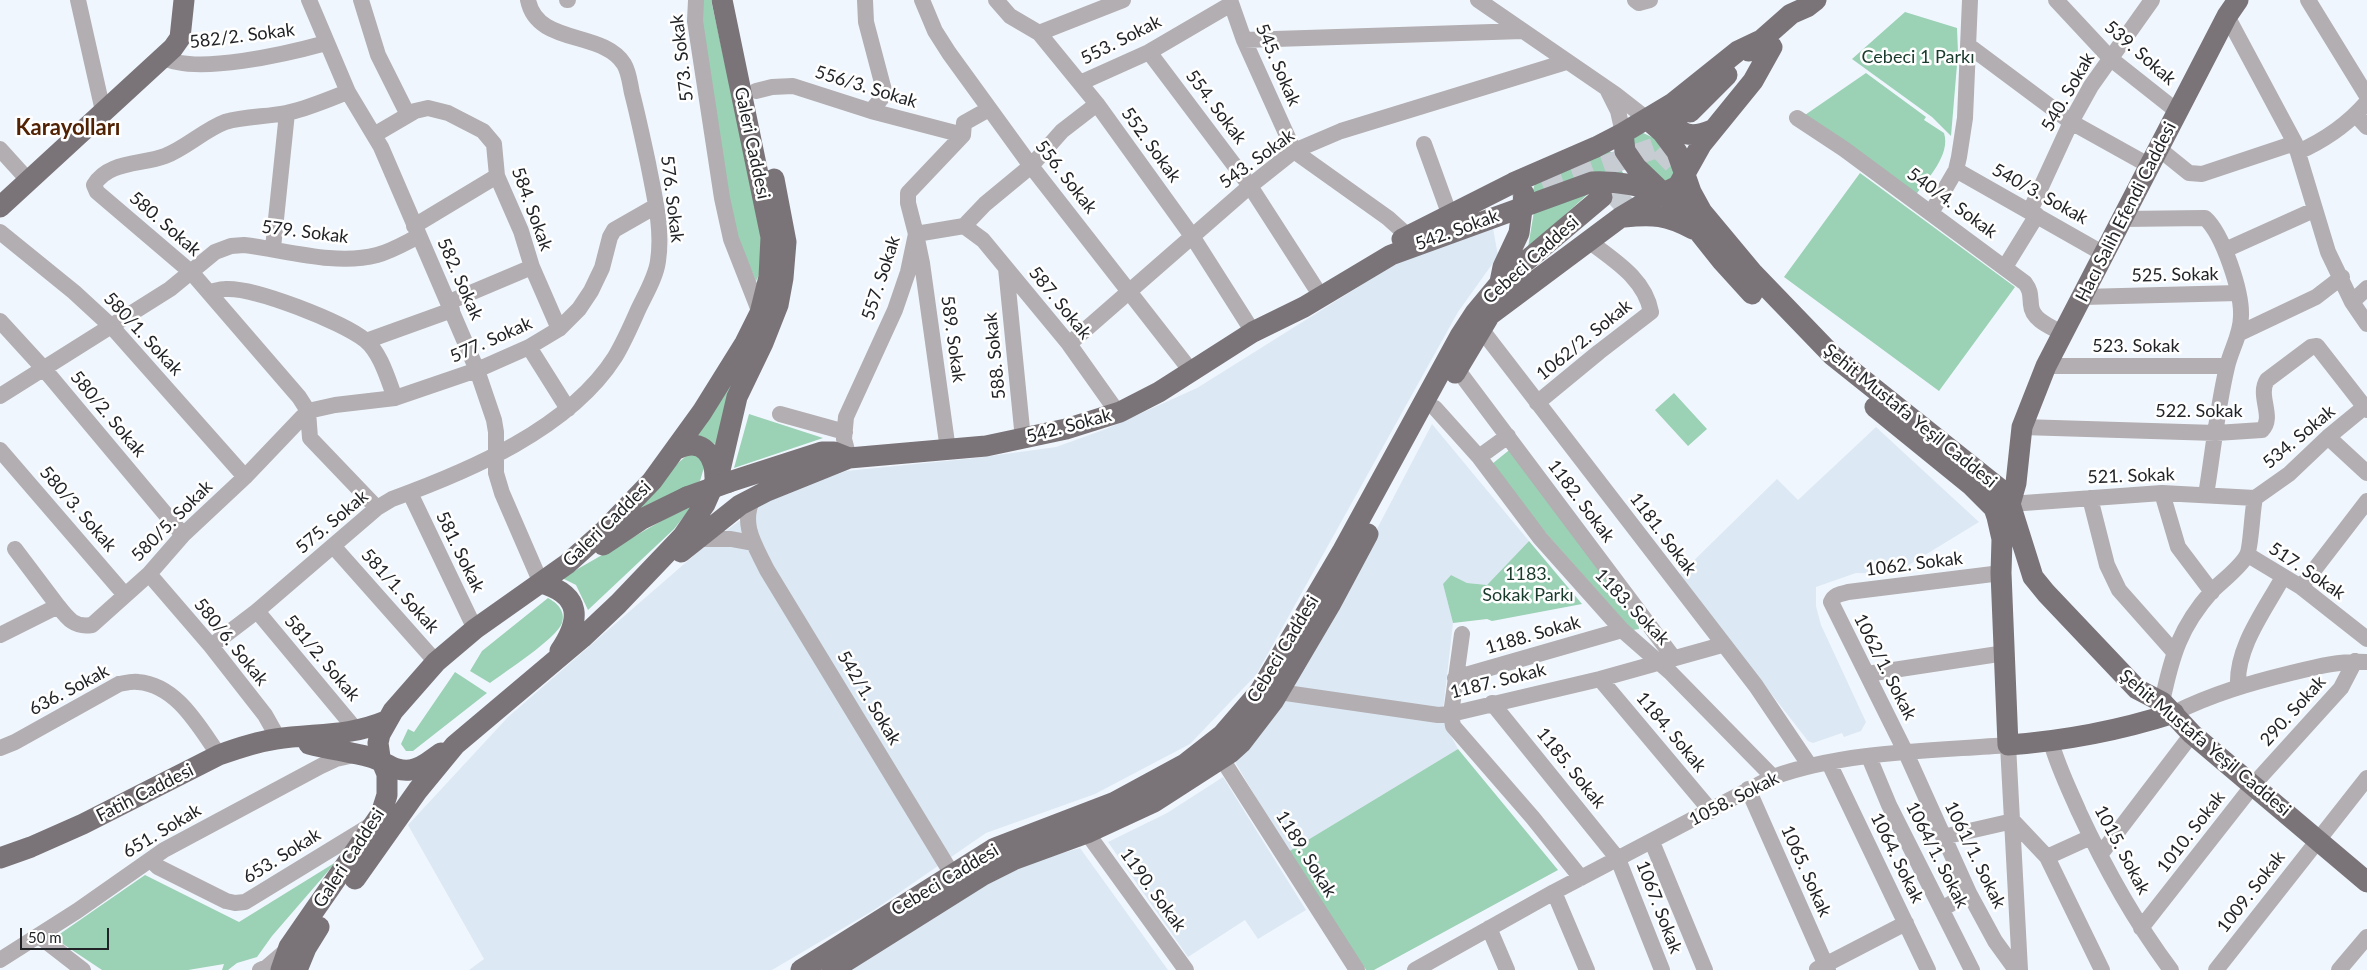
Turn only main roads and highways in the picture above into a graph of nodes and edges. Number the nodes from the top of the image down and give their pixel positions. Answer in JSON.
{"nodes":[{"id":1,"x":184,"y":0,"type":"edge"},
{"id":2,"x":722,"y":0,"type":"edge"},
{"id":3,"x":736,"y":0,"type":"edge"},
{"id":4,"x":1808,"y":2,"type":"edge"},
{"id":5,"x":2232,"y":8,"type":"edge"},
{"id":6,"x":1766,"y":44,"type":"junction"},
{"id":7,"x":1681,"y":116,"type":"junction"},
{"id":8,"x":1623,"y":133,"type":"junction"},
{"id":9,"x":1535,"y":172,"type":"junction"},
{"id":10,"x":1684,"y":175,"type":"junction"},
{"id":11,"x":1662,"y":193,"type":"junction"},
{"id":12,"x":1518,"y":202,"type":"junction"},
{"id":13,"x":0,"y":207,"type":"edge"},
{"id":14,"x":1612,"y":207,"type":"junction"},
{"id":15,"x":1492,"y":217,"type":"junction"},
{"id":16,"x":1700,"y":232,"type":"junction"},
{"id":17,"x":1408,"y":236,"type":"junction"},
{"id":18,"x":1514,"y":243,"type":"junction"},
{"id":19,"x":1500,"y":283,"type":"junction"},
{"id":20,"x":1486,"y":322,"type":"junction"},
{"id":21,"x":1260,"y":328,"type":"junction"},
{"id":22,"x":2022,"y":427,"type":"junction"},
{"id":23,"x":676,"y":449,"type":"junction"},
{"id":24,"x":849,"y":458,"type":"junction"},
{"id":25,"x":1990,"y":480,"type":"junction"},
{"id":26,"x":722,"y":484,"type":"junction"},
{"id":27,"x":2010,"y":504,"type":"junction"},
{"id":28,"x":567,"y":564,"type":"junction"},
{"id":29,"x":2001,"y":573,"type":"junction"},
{"id":30,"x":2033,"y":577,"type":"junction"},
{"id":31,"x":640,"y":581,"type":"junction"},
{"id":32,"x":541,"y":583,"type":"junction"},
{"id":33,"x":553,"y":661,"type":"junction"},
{"id":34,"x":2137,"y":689,"type":"junction"},
{"id":35,"x":1271,"y":694,"type":"junction"},
{"id":36,"x":2168,"y":707,"type":"junction"},
{"id":37,"x":386,"y":721,"type":"junction"},
{"id":38,"x":2125,"y":726,"type":"junction"},
{"id":39,"x":285,"y":738,"type":"junction"},
{"id":40,"x":455,"y":745,"type":"junction"},
{"id":41,"x":382,"y":761,"type":"junction"},
{"id":42,"x":0,"y":858,"type":"edge"},
{"id":43,"x":957,"y":881,"type":"junction"},
{"id":44,"x":2367,"y":882,"type":"edge"},
{"id":45,"x":281,"y":970,"type":"edge"},
{"id":46,"x":297,"y":970,"type":"edge"},
{"id":47,"x":802,"y":970,"type":"edge"},
{"id":48,"x":832,"y":970,"type":"edge"}],
"edges":[{"from":1,"to":13,"type":"main road"},
{"from":2,"to":23,"type":"main road","name":"Galeri Caddesi"},
{"from":3,"to":26,"type":"main road","name":"Galeri Caddesi"},
{"from":4,"to":6,"type":"main road"},
{"from":5,"to":22,"type":"main road","name":"Hacı Salih Efendi Caddesi"},
{"from":6,"to":7,"type":"main road"},
{"from":6,"to":7,"type":"main road"},
{"from":7,"to":8,"type":"main road","name":"542. Sokak"},
{"from":7,"to":10,"type":"main road"},
{"from":7,"to":10,"type":"main road","name":"Şehit Mustafa Yeşil Caddesi"},
{"from":8,"to":9,"type":"main road","name":"542. Sokak"},
{"from":8,"to":11,"type":"main road","name":"Şehit Mustafa Yeşil Caddesi"},
{"from":9,"to":12,"type":"main road"},
{"from":9,"to":17,"type":"main road","name":"542. Sokak"},
{"from":10,"to":11,"type":"main road"},
{"from":10,"to":25,"type":"main road","name":"Şehit Mustafa Yeşil Caddesi"},
{"from":11,"to":12,"type":"main road","name":"542. Sokak"},
{"from":11,"to":14,"type":"main road"},
{"from":11,"to":16,"type":"main road","name":"Şehit Mustafa Yeşil Caddesi"},
{"from":12,"to":15,"type":"main road","name":"542. Sokak"},
{"from":12,"to":17,"type":"main road"},
{"from":12,"to":18,"type":"main road"},
{"from":14,"to":16,"type":"main road"},
{"from":14,"to":19,"type":"main road","name":"Cebeci Caddesi"},
{"from":14,"to":20,"type":"main road","name":"Cebeci Caddesi"},
{"from":14,"to":20,"type":"main road"},
{"from":15,"to":18,"type":"main road"},
{"from":15,"to":21,"type":"main road","name":"542. Sokak"},
{"from":16,"to":29,"type":"main road","name":"Şehit Mustafa Yeşil Caddesi"},
{"from":17,"to":21,"type":"main road","name":"542. Sokak"},
{"from":18,"to":19,"type":"main road"},
{"from":19,"to":35,"type":"main road","name":"Cebeci Caddesi"},
{"from":20,"to":35,"type":"main road","name":"Cebeci Caddesi"},
{"from":21,"to":24,"type":"main road","name":"542. Sokak"},
{"from":22,"to":25,"type":"main road"},
{"from":22,"to":27,"type":"main road"},
{"from":23,"to":26,"type":"main road"},
{"from":23,"to":28,"type":"main road","name":"Galeri Caddesi"},
{"from":24,"to":26,"type":"main road"},
{"from":24,"to":31,"type":"main road"},
{"from":25,"to":27,"type":"main road","name":"Şehit Mustafa Yeşil Caddesi"},
{"from":26,"to":28,"type":"main road","bridge":true},
{"from":26,"to":31,"type":"main road","name":"Galeri Caddesi"},
{"from":27,"to":30,"type":"main road","name":"Şehit Mustafa Yeşil Caddesi"},
{"from":28,"to":32,"type":"main road","name":"Galeri Caddesi"},
{"from":29,"to":30,"type":"main road"},
{"from":29,"to":38,"type":"main road","name":"1058. Sokak"},
{"from":30,"to":34,"type":"main road","name":"Şehit Mustafa Yeşil Caddesi"},
{"from":31,"to":33,"type":"main road","name":"Galeri Caddesi"},
{"from":32,"to":33,"type":"main road"},
{"from":32,"to":37,"type":"main road","name":"Galeri Caddesi"},
{"from":33,"to":40,"type":"main road","name":"Galeri Caddesi"},
{"from":34,"to":36,"type":"main road","name":"Şehit Mustafa Yeşil Caddesi"},
{"from":34,"to":38,"type":"main road"},
{"from":35,"to":43,"type":"main road","name":"Cebeci Caddesi"},
{"from":35,"to":43,"type":"main road","name":"Cebeci Caddesi"},
{"from":36,"to":38,"type":"main road","name":"1058. Sokak"},
{"from":36,"to":44,"type":"main road","name":"Şehit Mustafa Yeşil Caddesi"},
{"from":37,"to":39,"type":"main road","name":"Fatih Caddesi"},
{"from":37,"to":41,"type":"main road","name":"Galeri Caddesi"},
{"from":39,"to":41,"type":"main road"},
{"from":39,"to":42,"type":"main road","name":"Fatih Caddesi"},
{"from":40,"to":41,"type":"main road"},
{"from":40,"to":46,"type":"main road","name":"Galeri Caddesi"},
{"from":41,"to":45,"type":"main road","name":"Galeri Caddesi"},
{"from":43,"to":47,"type":"main road","name":"Cebeci Caddesi"},
{"from":43,"to":48,"type":"main road","name":"Cebeci Caddesi"}]}
